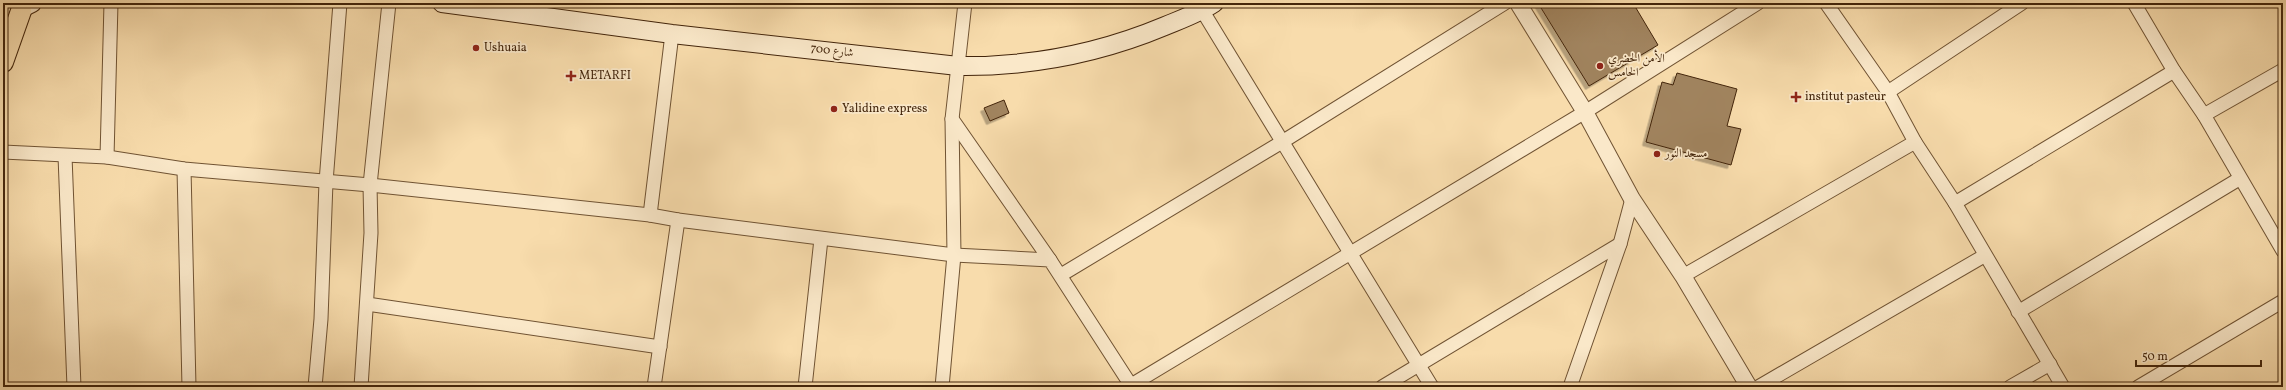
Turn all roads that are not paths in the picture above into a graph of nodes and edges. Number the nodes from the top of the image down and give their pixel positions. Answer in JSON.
{"nodes":[{"id":1,"x":111,"y":3,"type":"edge"},
{"id":2,"x":340,"y":3,"type":"edge"},
{"id":3,"x":389,"y":3,"type":"edge"},
{"id":4,"x":442,"y":3,"type":"edge"},
{"id":5,"x":965,"y":3,"type":"edge"},
{"id":6,"x":1505,"y":3,"type":"edge"},
{"id":7,"x":1518,"y":3,"type":"edge"},
{"id":8,"x":1758,"y":3,"type":"edge"},
{"id":9,"x":1826,"y":3,"type":"edge"},
{"id":10,"x":2022,"y":3,"type":"edge"},
{"id":11,"x":2139,"y":4,"type":"edge"},
{"id":12,"x":27,"y":6,"type":"edge"},
{"id":13,"x":1208,"y":7,"type":"edge"},
{"id":14,"x":3,"y":20,"type":"edge"},
{"id":15,"x":672,"y":34,"type":"junction"},
{"id":16,"x":3,"y":62,"type":"edge"},
{"id":17,"x":958,"y":66,"type":"junction"},
{"id":18,"x":2283,"y":70,"type":"edge"},
{"id":19,"x":2174,"y":71,"type":"junction"},
{"id":20,"x":1888,"y":92,"type":"junction"},
{"id":21,"x":1584,"y":112,"type":"junction"},
{"id":22,"x":2204,"y":115,"type":"junction"},
{"id":23,"x":952,"y":119,"type":"junction"},
{"id":24,"x":1282,"y":142,"type":"junction"},
{"id":25,"x":1915,"y":142,"type":"junction"},
{"id":26,"x":3,"y":152,"type":"edge"},
{"id":27,"x":64,"y":156,"type":"junction"},
{"id":28,"x":107,"y":157,"type":"junction"},
{"id":29,"x":184,"y":169,"type":"junction"},
{"id":30,"x":2239,"y":178,"type":"junction"},
{"id":31,"x":326,"y":182,"type":"junction"},
{"id":32,"x":370,"y":185,"type":"junction"},
{"id":33,"x":1632,"y":199,"type":"junction"},
{"id":34,"x":1955,"y":203,"type":"junction"},
{"id":35,"x":650,"y":215,"type":"junction"},
{"id":36,"x":678,"y":220,"type":"junction"},
{"id":37,"x":821,"y":239,"type":"junction"},
{"id":38,"x":1620,"y":244,"type":"junction"},
{"id":39,"x":2283,"y":251,"type":"edge"},
{"id":40,"x":1350,"y":253,"type":"junction"},
{"id":41,"x":954,"y":255,"type":"junction"},
{"id":42,"x":1984,"y":256,"type":"junction"},
{"id":43,"x":1050,"y":260,"type":"junction"},
{"id":44,"x":1061,"y":275,"type":"junction"},
{"id":45,"x":1683,"y":276,"type":"junction"},
{"id":46,"x":2283,"y":301,"type":"edge"},
{"id":47,"x":367,"y":304,"type":"junction"},
{"id":48,"x":2018,"y":312,"type":"junction"},
{"id":49,"x":660,"y":347,"type":"junction"},
{"id":50,"x":1419,"y":364,"type":"junction"},
{"id":51,"x":2050,"y":364,"type":"junction"},
{"id":52,"x":1573,"y":385,"type":"edge"},
{"id":53,"x":1131,"y":386,"type":"edge"},
{"id":54,"x":74,"y":387,"type":"edge"},
{"id":55,"x":189,"y":387,"type":"edge"},
{"id":56,"x":315,"y":387,"type":"edge"},
{"id":57,"x":361,"y":387,"type":"edge"},
{"id":58,"x":654,"y":387,"type":"edge"},
{"id":59,"x":806,"y":387,"type":"edge"},
{"id":60,"x":942,"y":387,"type":"edge"},
{"id":61,"x":1382,"y":387,"type":"edge"},
{"id":62,"x":1432,"y":387,"type":"edge"},
{"id":63,"x":1750,"y":387,"type":"edge"},
{"id":64,"x":1758,"y":387,"type":"edge"},
{"id":65,"x":2010,"y":387,"type":"edge"},
{"id":66,"x":2064,"y":387,"type":"edge"},
{"id":67,"x":2138,"y":387,"type":"edge"}],
"edges":[{"from":1,"to":28,"type":"street"},
{"from":2,"to":31,"type":"street"},
{"from":3,"to":32,"type":"street"},
{"from":4,"to":15,"type":"main road","name":"شارع 700"},
{"from":5,"to":17,"type":"street"},
{"from":6,"to":24,"type":"street"},
{"from":7,"to":21,"type":"street"},
{"from":8,"to":21,"type":"street"},
{"from":9,"to":20,"type":"street"},
{"from":10,"to":20,"type":"street"},
{"from":11,"to":19,"type":"street"},
{"from":12,"to":14,"type":"main road"},
{"from":12,"to":16,"type":"main road"},
{"from":13,"to":17,"type":"main road","name":"شارع 700"},
{"from":13,"to":24,"type":"street"},
{"from":15,"to":17,"type":"main road","name":"شارع 700"},
{"from":15,"to":35,"type":"street"},
{"from":17,"to":23,"type":"street"},
{"from":18,"to":22,"type":"street"},
{"from":19,"to":22,"type":"street"},
{"from":19,"to":34,"type":"street"},
{"from":20,"to":25,"type":"street"},
{"from":21,"to":33,"type":"street"},
{"from":21,"to":40,"type":"street"},
{"from":22,"to":30,"type":"street"},
{"from":23,"to":41,"type":"street"},
{"from":23,"to":43,"type":"street"},
{"from":24,"to":40,"type":"street"},
{"from":24,"to":44,"type":"street"},
{"from":25,"to":34,"type":"street"},
{"from":25,"to":45,"type":"street"},
{"from":26,"to":27,"type":"street"},
{"from":27,"to":28,"type":"street"},
{"from":27,"to":54,"type":"street"},
{"from":28,"to":29,"type":"street"},
{"from":29,"to":31,"type":"street"},
{"from":29,"to":55,"type":"street"},
{"from":30,"to":39,"type":"street"},
{"from":30,"to":48,"type":"street"},
{"from":31,"to":32,"type":"street"},
{"from":31,"to":56,"type":"street"},
{"from":32,"to":35,"type":"street"},
{"from":32,"to":47,"type":"street"},
{"from":33,"to":38,"type":"street"},
{"from":33,"to":45,"type":"street"},
{"from":34,"to":42,"type":"street"},
{"from":35,"to":36,"type":"street"},
{"from":36,"to":37,"type":"street"},
{"from":36,"to":49,"type":"street"},
{"from":37,"to":41,"type":"street"},
{"from":37,"to":59,"type":"street"},
{"from":38,"to":50,"type":"street"},
{"from":38,"to":52,"type":"street"},
{"from":40,"to":50,"type":"street"},
{"from":40,"to":53,"type":"street"},
{"from":41,"to":43,"type":"street"},
{"from":41,"to":60,"type":"street"},
{"from":42,"to":48,"type":"street"},
{"from":42,"to":64,"type":"street"},
{"from":43,"to":44,"type":"street"},
{"from":44,"to":53,"type":"street"},
{"from":45,"to":63,"type":"street"},
{"from":46,"to":67,"type":"street"},
{"from":47,"to":49,"type":"street"},
{"from":47,"to":57,"type":"street"},
{"from":48,"to":51,"type":"street"},
{"from":49,"to":58,"type":"street"},
{"from":50,"to":61,"type":"street"},
{"from":50,"to":62,"type":"street"},
{"from":51,"to":65,"type":"street"},
{"from":51,"to":66,"type":"street"}]}
